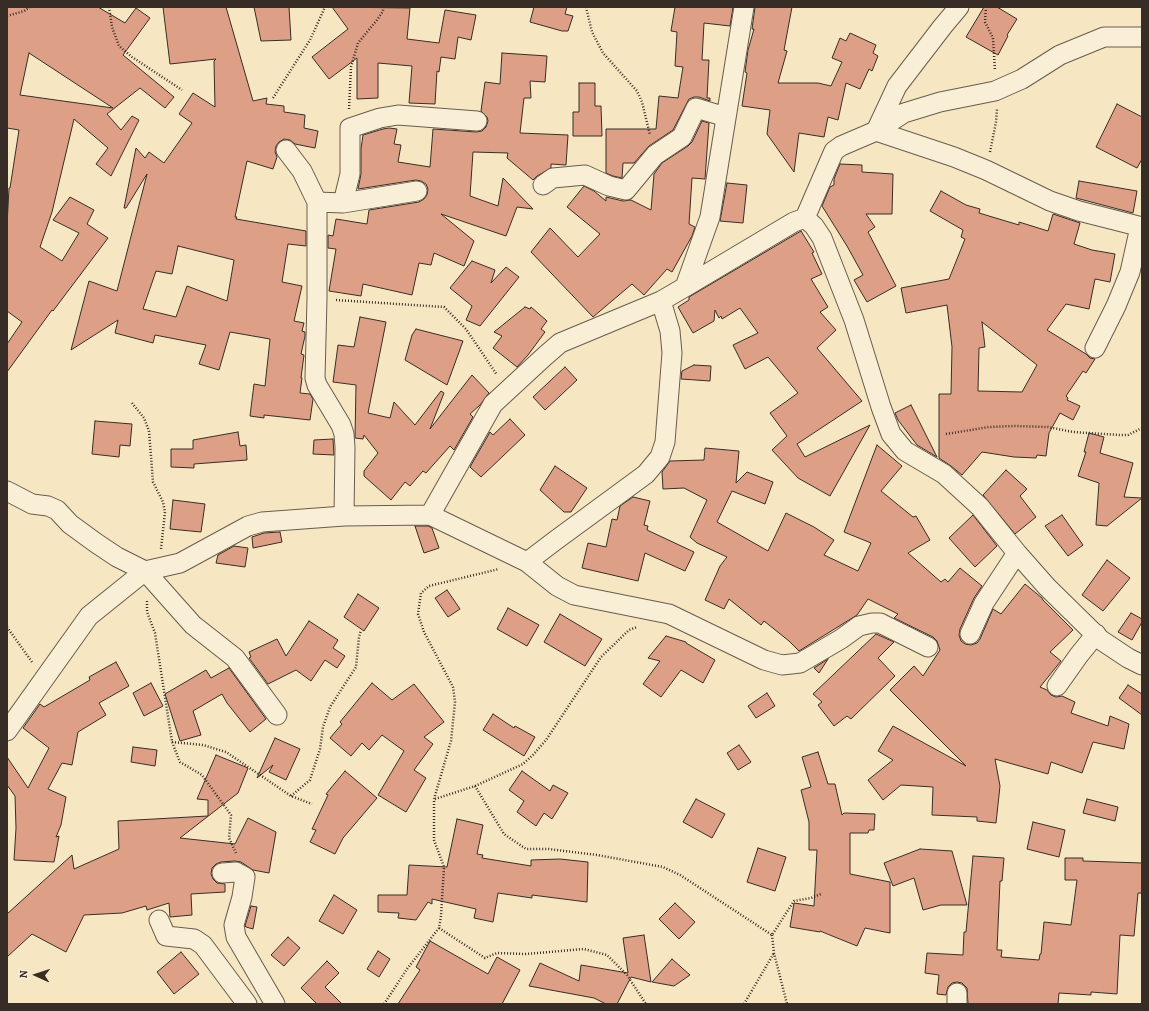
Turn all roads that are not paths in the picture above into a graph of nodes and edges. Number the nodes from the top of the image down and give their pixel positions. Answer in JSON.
{"nodes":[{"id":1,"x":744,"y":7,"type":"edge"},
{"id":2,"x":959,"y":7,"type":"edge"},
{"id":3,"x":1142,"y":37,"type":"edge"},
{"id":4,"x":726,"y":117,"type":"junction"},
{"id":5,"x":477,"y":121,"type":"dead end"},
{"id":6,"x":876,"y":131,"type":"junction"},
{"id":7,"x":286,"y":150,"type":"dead end"},
{"id":8,"x":543,"y":185,"type":"dead end"},
{"id":9,"x":417,"y":191,"type":"dead end"},
{"id":10,"x":316,"y":202,"type":"junction"},
{"id":11,"x":344,"y":203,"type":"junction"},
{"id":12,"x":805,"y":218,"type":"junction"},
{"id":13,"x":1141,"y":227,"type":"edge"},
{"id":14,"x":686,"y":287,"type":"junction"},
{"id":15,"x":661,"y":301,"type":"junction"},
{"id":16,"x":1096,"y":348,"type":"dead end"},
{"id":17,"x":7,"y":491,"type":"edge"},
{"id":18,"x":430,"y":515,"type":"junction"},
{"id":19,"x":344,"y":516,"type":"junction"},
{"id":20,"x":1017,"y":553,"type":"junction"},
{"id":21,"x":527,"y":562,"type":"junction"},
{"id":22,"x":152,"y":570,"type":"junction"},
{"id":23,"x":970,"y":634,"type":"dead end"},
{"id":24,"x":1096,"y":634,"type":"junction"},
{"id":25,"x":928,"y":647,"type":"dead end"},
{"id":26,"x":1142,"y":665,"type":"edge"},
{"id":27,"x":1057,"y":686,"type":"dead end"},
{"id":28,"x":277,"y":715,"type":"dead end"},
{"id":29,"x":7,"y":731,"type":"edge"},
{"id":30,"x":222,"y":873,"type":"dead end"},
{"id":31,"x":159,"y":920,"type":"dead end"},
{"id":32,"x":247,"y":1004,"type":"edge"},
{"id":33,"x":275,"y":1004,"type":"edge"}],
"edges":[{"from":1,"to":4,"type":"street"},
{"from":2,"to":6,"type":"street"},
{"from":3,"to":6,"type":"street"},
{"from":4,"to":8,"type":"street"},
{"from":4,"to":14,"type":"street"},
{"from":5,"to":11,"type":"street"},
{"from":6,"to":12,"type":"street"},
{"from":6,"to":13,"type":"street"},
{"from":7,"to":10,"type":"street"},
{"from":9,"to":11,"type":"street"},
{"from":10,"to":11,"type":"street"},
{"from":10,"to":19,"type":"street"},
{"from":12,"to":14,"type":"street"},
{"from":12,"to":20,"type":"street"},
{"from":13,"to":16,"type":"street"},
{"from":14,"to":15,"type":"street"},
{"from":15,"to":18,"type":"street"},
{"from":15,"to":21,"type":"street"},
{"from":17,"to":22,"type":"street"},
{"from":18,"to":19,"type":"street"},
{"from":18,"to":21,"type":"street"},
{"from":19,"to":22,"type":"street"},
{"from":20,"to":23,"type":"street"},
{"from":20,"to":24,"type":"street"},
{"from":21,"to":25,"type":"street"},
{"from":22,"to":28,"type":"street"},
{"from":22,"to":29,"type":"street"},
{"from":24,"to":26,"type":"street"},
{"from":24,"to":27,"type":"street"},
{"from":30,"to":33,"type":"street"},
{"from":31,"to":32,"type":"street"}]}
